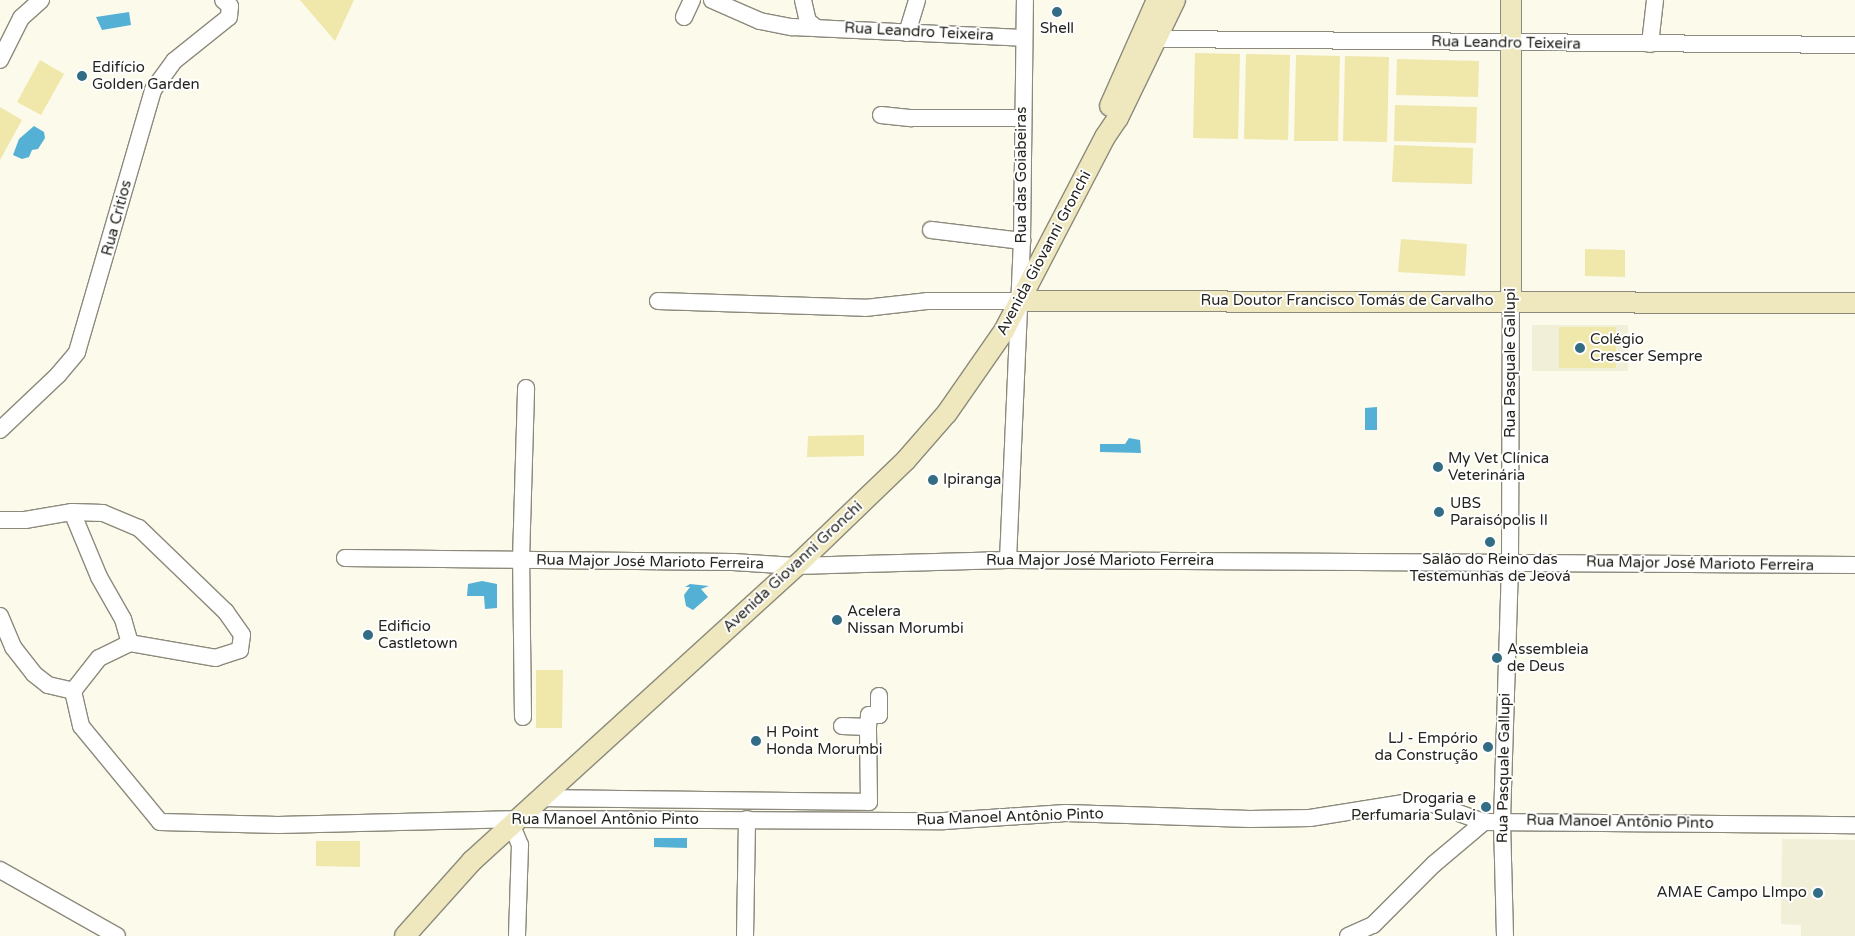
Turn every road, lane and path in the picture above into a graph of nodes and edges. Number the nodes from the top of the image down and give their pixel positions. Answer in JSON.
{"nodes":[{"id":1,"x":692,"y":0,"type":"edge"},
{"id":2,"x":712,"y":0,"type":"edge"},
{"id":3,"x":917,"y":0,"type":"edge"},
{"id":4,"x":1025,"y":0,"type":"edge"},
{"id":5,"x":1157,"y":0,"type":"edge"},
{"id":6,"x":1164,"y":0,"type":"edge"},
{"id":7,"x":1175,"y":0,"type":"edge"},
{"id":8,"x":1512,"y":0,"type":"edge"},
{"id":9,"x":1655,"y":0,"type":"edge"},
{"id":10,"x":36,"y":1,"type":"edge"},
{"id":11,"x":226,"y":3,"type":"edge"},
{"id":12,"x":808,"y":14,"type":"edge"},
{"id":13,"x":684,"y":17,"type":"dead end"},
{"id":14,"x":907,"y":33,"type":"junction"},
{"id":15,"x":1023,"y":38,"type":"junction"},
{"id":16,"x":1157,"y":39,"type":"junction"},
{"id":17,"x":1511,"y":44,"type":"junction"},
{"id":18,"x":1650,"y":44,"type":"junction"},
{"id":19,"x":1855,"y":45,"type":"edge"},
{"id":20,"x":0,"y":60,"type":"edge"},
{"id":21,"x":881,"y":114,"type":"dead end"},
{"id":22,"x":1022,"y":118,"type":"junction"},
{"id":23,"x":1104,"y":137,"type":"junction"},
{"id":24,"x":931,"y":230,"type":"dead end"},
{"id":25,"x":1022,"y":242,"type":"junction"},
{"id":26,"x":658,"y":301,"type":"dead end"},
{"id":27,"x":1020,"y":301,"type":"junction"},
{"id":28,"x":1511,"y":301,"type":"junction"},
{"id":29,"x":1855,"y":303,"type":"edge"},
{"id":30,"x":526,"y":388,"type":"dead end"},
{"id":31,"x":0,"y":430,"type":"edge"},
{"id":32,"x":72,"y":512,"type":"junction"},
{"id":33,"x":0,"y":520,"type":"edge"},
{"id":34,"x":345,"y":558,"type":"dead end"},
{"id":35,"x":521,"y":560,"type":"junction"},
{"id":36,"x":1008,"y":560,"type":"junction"},
{"id":37,"x":1510,"y":562,"type":"junction"},
{"id":38,"x":1855,"y":565,"type":"edge"},
{"id":39,"x":796,"y":566,"type":"junction"},
{"id":40,"x":0,"y":616,"type":"edge"},
{"id":41,"x":130,"y":643,"type":"junction"},
{"id":42,"x":73,"y":691,"type":"junction"},
{"id":43,"x":880,"y":696,"type":"dead end"},
{"id":44,"x":523,"y":717,"type":"dead end"},
{"id":45,"x":842,"y":726,"type":"dead end"},
{"id":46,"x":868,"y":727,"type":"junction"},
{"id":47,"x":544,"y":798,"type":"junction"},
{"id":48,"x":747,"y":819,"type":"junction"},
{"id":49,"x":1502,"y":820,"type":"junction"},
{"id":50,"x":516,"y":822,"type":"junction"},
{"id":51,"x":1484,"y":822,"type":"junction"},
{"id":52,"x":1855,"y":825,"type":"edge"},
{"id":53,"x":0,"y":870,"type":"edge"},
{"id":54,"x":117,"y":936,"type":"edge"},
{"id":55,"x":405,"y":936,"type":"edge"},
{"id":56,"x":517,"y":936,"type":"edge"},
{"id":57,"x":745,"y":936,"type":"edge"},
{"id":58,"x":1348,"y":936,"type":"edge"},
{"id":59,"x":1505,"y":936,"type":"edge"}],
"edges":[{"from":1,"to":13,"type":"street"},
{"from":2,"to":12,"type":"street","name":"Rua Leandro Teixeira"},
{"from":3,"to":14,"type":"street"},
{"from":4,"to":15,"type":"street","name":"Rua das Goiabeiras"},
{"from":5,"to":23,"type":"main road","name":"Avenida Giovanni Gronchi"},
{"from":6,"to":16,"type":"main road"},
{"from":7,"to":16,"type":"main road","name":"Avenida Giovanni Gronchi"},
{"from":8,"to":17,"type":"main road","name":"Rua Pasquale Gallupi"},
{"from":9,"to":18,"type":"street"},
{"from":10,"to":20,"type":"street"},
{"from":11,"to":31,"type":"street","name":"Rua Critios"},
{"from":12,"to":14,"type":"street","name":"Rua Leandro Teixeira"},
{"from":14,"to":15,"type":"street","name":"Rua Leandro Teixeira"},
{"from":15,"to":22,"type":"street","name":"Rua das Goiabeiras"},
{"from":16,"to":17,"type":"street","name":"Rua Leandro Teixeira"},
{"from":16,"to":23,"type":"main road","name":"Avenida Giovanni Gronchi"},
{"from":17,"to":18,"type":"street","name":"Rua Leandro Teixeira"},
{"from":17,"to":28,"type":"main road","name":"Rua Pasquale Gallupi"},
{"from":18,"to":19,"type":"street","name":"Rua Leandro Teixeira"},
{"from":21,"to":22,"type":"street"},
{"from":22,"to":25,"type":"street","name":"Rua das Goiabeiras"},
{"from":23,"to":27,"type":"main road","name":"Avenida Giovanni Gronchi"},
{"from":24,"to":25,"type":"street"},
{"from":25,"to":27,"type":"street","name":"Rua das Goiabeiras"},
{"from":26,"to":27,"type":"street"},
{"from":27,"to":28,"type":"main road","name":"Rua Doutor Francisco Tomás de Carvalho"},
{"from":27,"to":36,"type":"street","name":"Rua das Goiabeiras"},
{"from":27,"to":39,"type":"main road","name":"Avenida Giovanni Gronchi"},
{"from":28,"to":29,"type":"main road","name":"Rua Doutor Francisco Tomás de Carvalho"},
{"from":28,"to":37,"type":"street","name":"Rua Pasquale Gallupi"},
{"from":30,"to":35,"type":"street"},
{"from":32,"to":33,"type":"street"},
{"from":32,"to":41,"type":"street"},
{"from":32,"to":41,"type":"street"},
{"from":34,"to":35,"type":"street","name":"Rua Major José Marioto Ferreira"},
{"from":35,"to":39,"type":"street","name":"Rua Major José Marioto Ferreira"},
{"from":35,"to":44,"type":"street"},
{"from":36,"to":37,"type":"street","name":"Rua Major José Marioto Ferreira"},
{"from":36,"to":39,"type":"street","name":"Rua Major José Marioto Ferreira"},
{"from":37,"to":38,"type":"street","name":"Rua Major José Marioto Ferreira"},
{"from":37,"to":49,"type":"street","name":"Rua Pasquale Gallupi"},
{"from":39,"to":47,"type":"main road","name":"Avenida Giovanni Gronchi"},
{"from":40,"to":42,"type":"street"},
{"from":41,"to":42,"type":"street"},
{"from":42,"to":50,"type":"street","name":"Rua Manoel Antônio Pinto"},
{"from":43,"to":46,"type":"street"},
{"from":45,"to":46,"type":"street"},
{"from":46,"to":47,"type":"street"},
{"from":47,"to":50,"type":"main road","name":"Avenida Giovanni Gronchi"},
{"from":48,"to":50,"type":"street","name":"Rua Manoel Antônio Pinto"},
{"from":48,"to":51,"type":"street","name":"Rua Manoel Antônio Pinto"},
{"from":48,"to":57,"type":"street"},
{"from":49,"to":51,"type":"street","name":"Rua Manoel Antônio Pinto"},
{"from":49,"to":52,"type":"street","name":"Rua Manoel Antônio Pinto"},
{"from":49,"to":59,"type":"street","name":"Rua Pasquale Gallupi"},
{"from":50,"to":55,"type":"main road","name":"Avenida Giovanni Gronchi"},
{"from":50,"to":56,"type":"street"},
{"from":51,"to":58,"type":"street"},
{"from":53,"to":54,"type":"street"}]}
